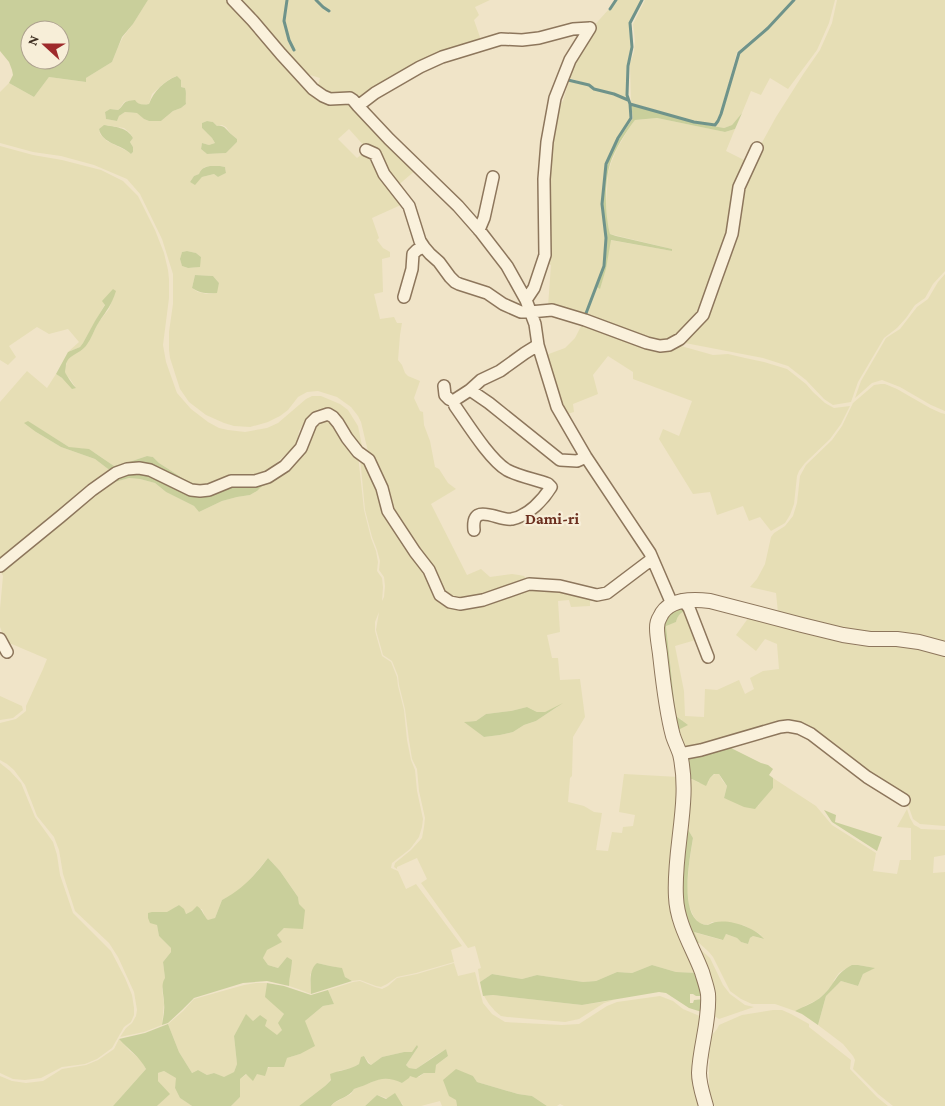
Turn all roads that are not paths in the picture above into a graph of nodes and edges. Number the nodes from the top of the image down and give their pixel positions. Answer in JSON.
{"nodes":[{"id":1,"x":233,"y":0,"type":"edge"},
{"id":2,"x":358,"y":106,"type":"junction"},
{"id":3,"x":757,"y":148,"type":"dead end"},
{"id":4,"x":366,"y":150,"type":"dead end"},
{"id":5,"x":493,"y":177,"type":"dead end"},
{"id":6,"x":480,"y":230,"type":"junction"},
{"id":7,"x":424,"y":247,"type":"junction"},
{"id":8,"x":404,"y":297,"type":"dead end"},
{"id":9,"x":526,"y":300,"type":"junction"},
{"id":10,"x":530,"y":312,"type":"junction"},
{"id":11,"x":538,"y":345,"type":"junction"},
{"id":12,"x":444,"y":386,"type":"dead end"},
{"id":13,"x":470,"y":390,"type":"junction"},
{"id":14,"x":453,"y":400,"type":"junction"},
{"id":15,"x":586,"y":457,"type":"junction"},
{"id":16,"x":474,"y":530,"type":"dead end"},
{"id":17,"x":652,"y":559,"type":"junction"},
{"id":18,"x":0,"y":566,"type":"edge"},
{"id":19,"x":677,"y":602,"type":"junction"},
{"id":20,"x":0,"y":639,"type":"edge"},
{"id":21,"x":945,"y":649,"type":"edge"},
{"id":22,"x":7,"y":652,"type":"dead end"},
{"id":23,"x":708,"y":657,"type":"dead end"},
{"id":24,"x":680,"y":754,"type":"junction"},
{"id":25,"x":904,"y":800,"type":"dead end"},
{"id":26,"x":706,"y":1106,"type":"edge"}],
"edges":[{"from":1,"to":2,"type":"street"},
{"from":2,"to":6,"type":"street"},
{"from":2,"to":9,"type":"street"},
{"from":3,"to":10,"type":"street"},
{"from":4,"to":7,"type":"street"},
{"from":5,"to":6,"type":"street"},
{"from":6,"to":9,"type":"street"},
{"from":7,"to":8,"type":"street"},
{"from":7,"to":10,"type":"street"},
{"from":9,"to":10,"type":"street"},
{"from":10,"to":11,"type":"street"},
{"from":11,"to":13,"type":"street"},
{"from":11,"to":15,"type":"street"},
{"from":12,"to":14,"type":"street"},
{"from":13,"to":14,"type":"street"},
{"from":13,"to":15,"type":"street"},
{"from":14,"to":16,"type":"street"},
{"from":15,"to":17,"type":"street"},
{"from":17,"to":18,"type":"street"},
{"from":17,"to":19,"type":"street"},
{"from":19,"to":21,"type":"street"},
{"from":19,"to":23,"type":"street"},
{"from":19,"to":24,"type":"street"},
{"from":20,"to":22,"type":"street"},
{"from":24,"to":25,"type":"street"},
{"from":24,"to":26,"type":"street"}]}
